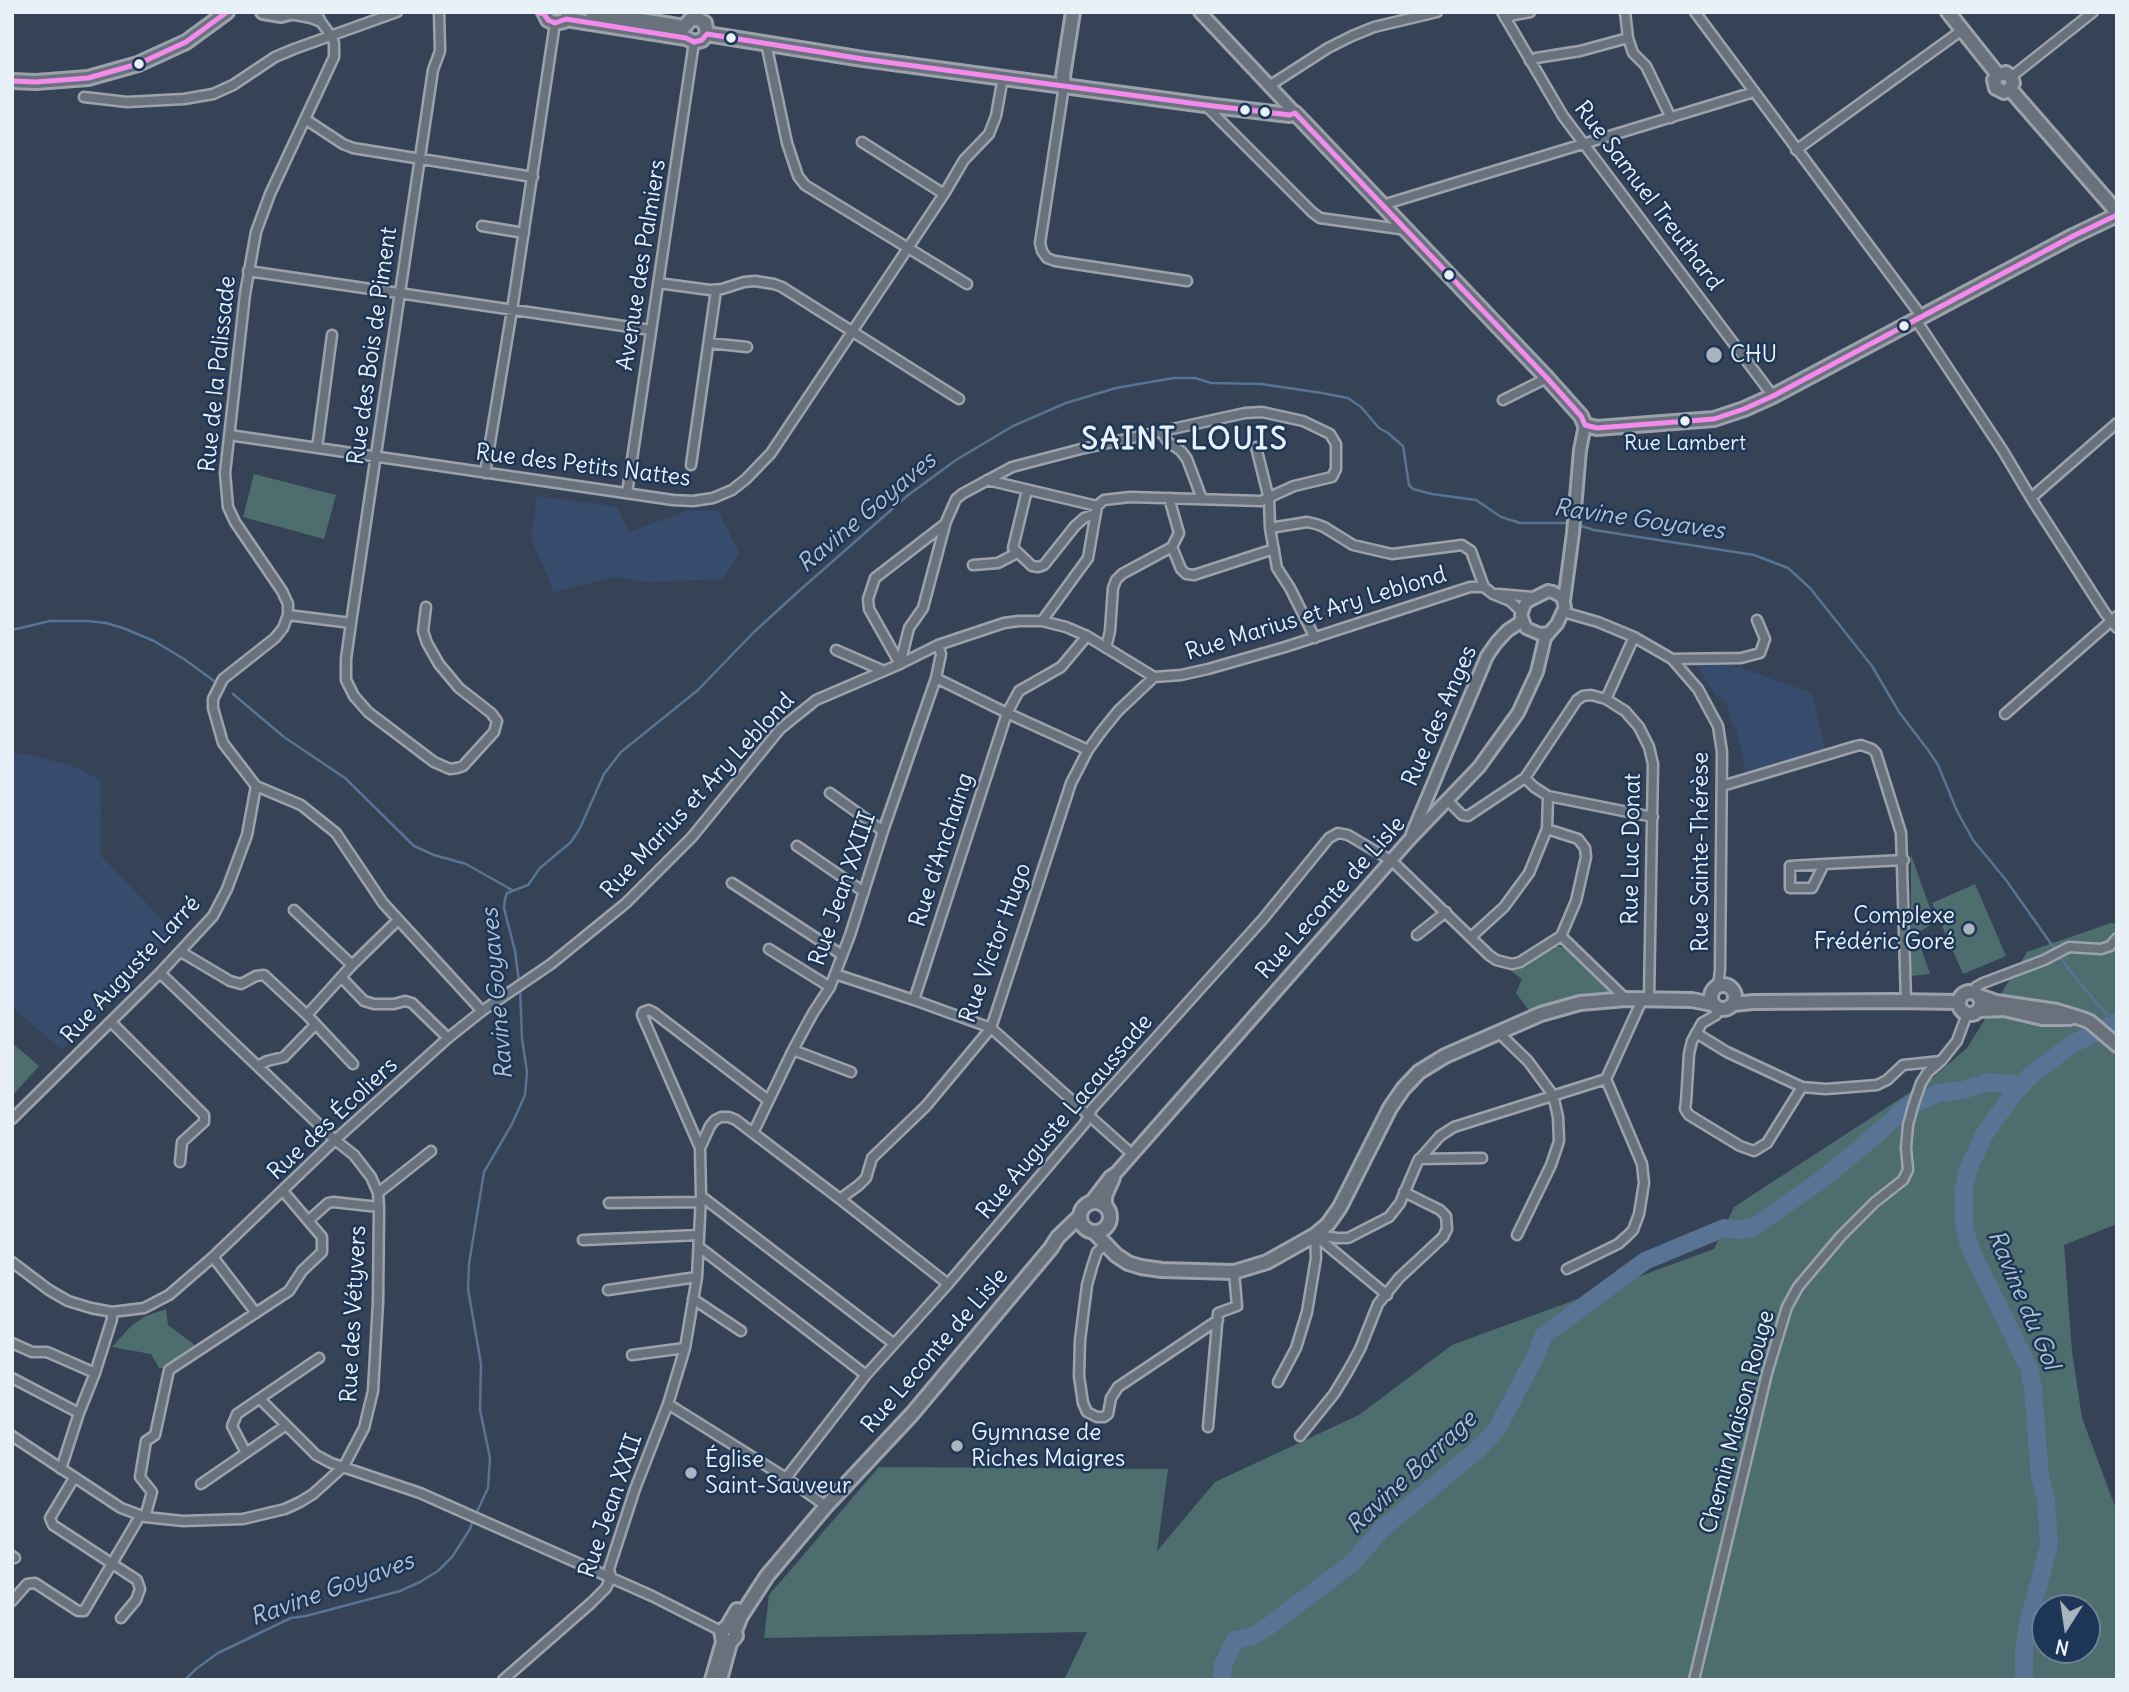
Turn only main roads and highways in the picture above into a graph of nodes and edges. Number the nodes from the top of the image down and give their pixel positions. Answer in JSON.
{"nodes":[{"id":1,"x":227,"y":12,"type":"edge"},
{"id":2,"x":263,"y":12,"type":"edge"},
{"id":3,"x":593,"y":12,"type":"edge"},
{"id":4,"x":1073,"y":12,"type":"edge"},
{"id":5,"x":1942,"y":12,"type":"edge"},
{"id":6,"x":1948,"y":12,"type":"edge"},
{"id":7,"x":291,"y":13,"type":"edge"},
{"id":8,"x":541,"y":13,"type":"edge"},
{"id":9,"x":699,"y":15,"type":"edge"},
{"id":10,"x":564,"y":18,"type":"edge"},
{"id":11,"x":1961,"y":33,"type":"junction"},
{"id":12,"x":707,"y":34,"type":"junction"},
{"id":13,"x":688,"y":35,"type":"junction"},
{"id":14,"x":12,"y":81,"type":"edge"},
{"id":15,"x":1064,"y":86,"type":"junction"},
{"id":16,"x":2117,"y":213,"type":"edge"},
{"id":17,"x":1976,"y":994,"type":"junction"},
{"id":18,"x":1717,"y":996,"type":"junction"},
{"id":19,"x":1734,"y":1000,"type":"junction"},
{"id":20,"x":1958,"y":1003,"type":"junction"},
{"id":21,"x":1973,"y":1012,"type":"junction"},
{"id":22,"x":2077,"y":1018,"type":"junction"},
{"id":23,"x":2117,"y":1045,"type":"edge"},
{"id":24,"x":1080,"y":1216,"type":"junction"},
{"id":25,"x":1096,"y":1229,"type":"junction"},
{"id":26,"x":1051,"y":1248,"type":"junction"},
{"id":27,"x":1128,"y":1263,"type":"junction"},
{"id":28,"x":727,"y":1634,"type":"junction"},
{"id":29,"x":712,"y":1680,"type":"edge"},
{"id":30,"x":720,"y":1680,"type":"edge"}],
"edges":[{"from":1,"to":14,"type":"main road"},
{"from":2,"to":7,"type":"main road"},
{"from":3,"to":13,"type":"main road"},
{"from":4,"to":15,"type":"main road"},
{"from":5,"to":11,"type":"main road"},
{"from":6,"to":11,"type":"main road"},
{"from":8,"to":10,"type":"main road"},
{"from":9,"to":12,"type":"main road"},
{"from":9,"to":13,"type":"main road"},
{"from":10,"to":13,"type":"main road"},
{"from":11,"to":16,"type":"main road"},
{"from":12,"to":13,"type":"main road"},
{"from":12,"to":15,"type":"main road"},
{"from":15,"to":16,"type":"main road"},
{"from":17,"to":20,"type":"main road"},
{"from":17,"to":21,"type":"main road"},
{"from":17,"to":22,"type":"main road"},
{"from":18,"to":19,"type":"main road"},
{"from":18,"to":19,"type":"main road"},
{"from":18,"to":27,"type":"main road"},
{"from":19,"to":20,"type":"main road"},
{"from":20,"to":21,"type":"main road"},
{"from":21,"to":22,"type":"main road"},
{"from":22,"to":23,"type":"main road"},
{"from":24,"to":25,"type":"main road"},
{"from":24,"to":25,"type":"main road"},
{"from":24,"to":26,"type":"main road","name":"Rue Leconte de Lisle"},
{"from":25,"to":26,"type":"main road","name":"Rue Leconte de Lisle"},
{"from":25,"to":27,"type":"main road"},
{"from":25,"to":27,"type":"main road"},
{"from":26,"to":28,"type":"main road","name":"Rue Leconte de Lisle"},
{"from":28,"to":29,"type":"main road","name":"Rue Leconte de Lisle"},
{"from":28,"to":30,"type":"main road","name":"Rue Leconte de Lisle"}]}
